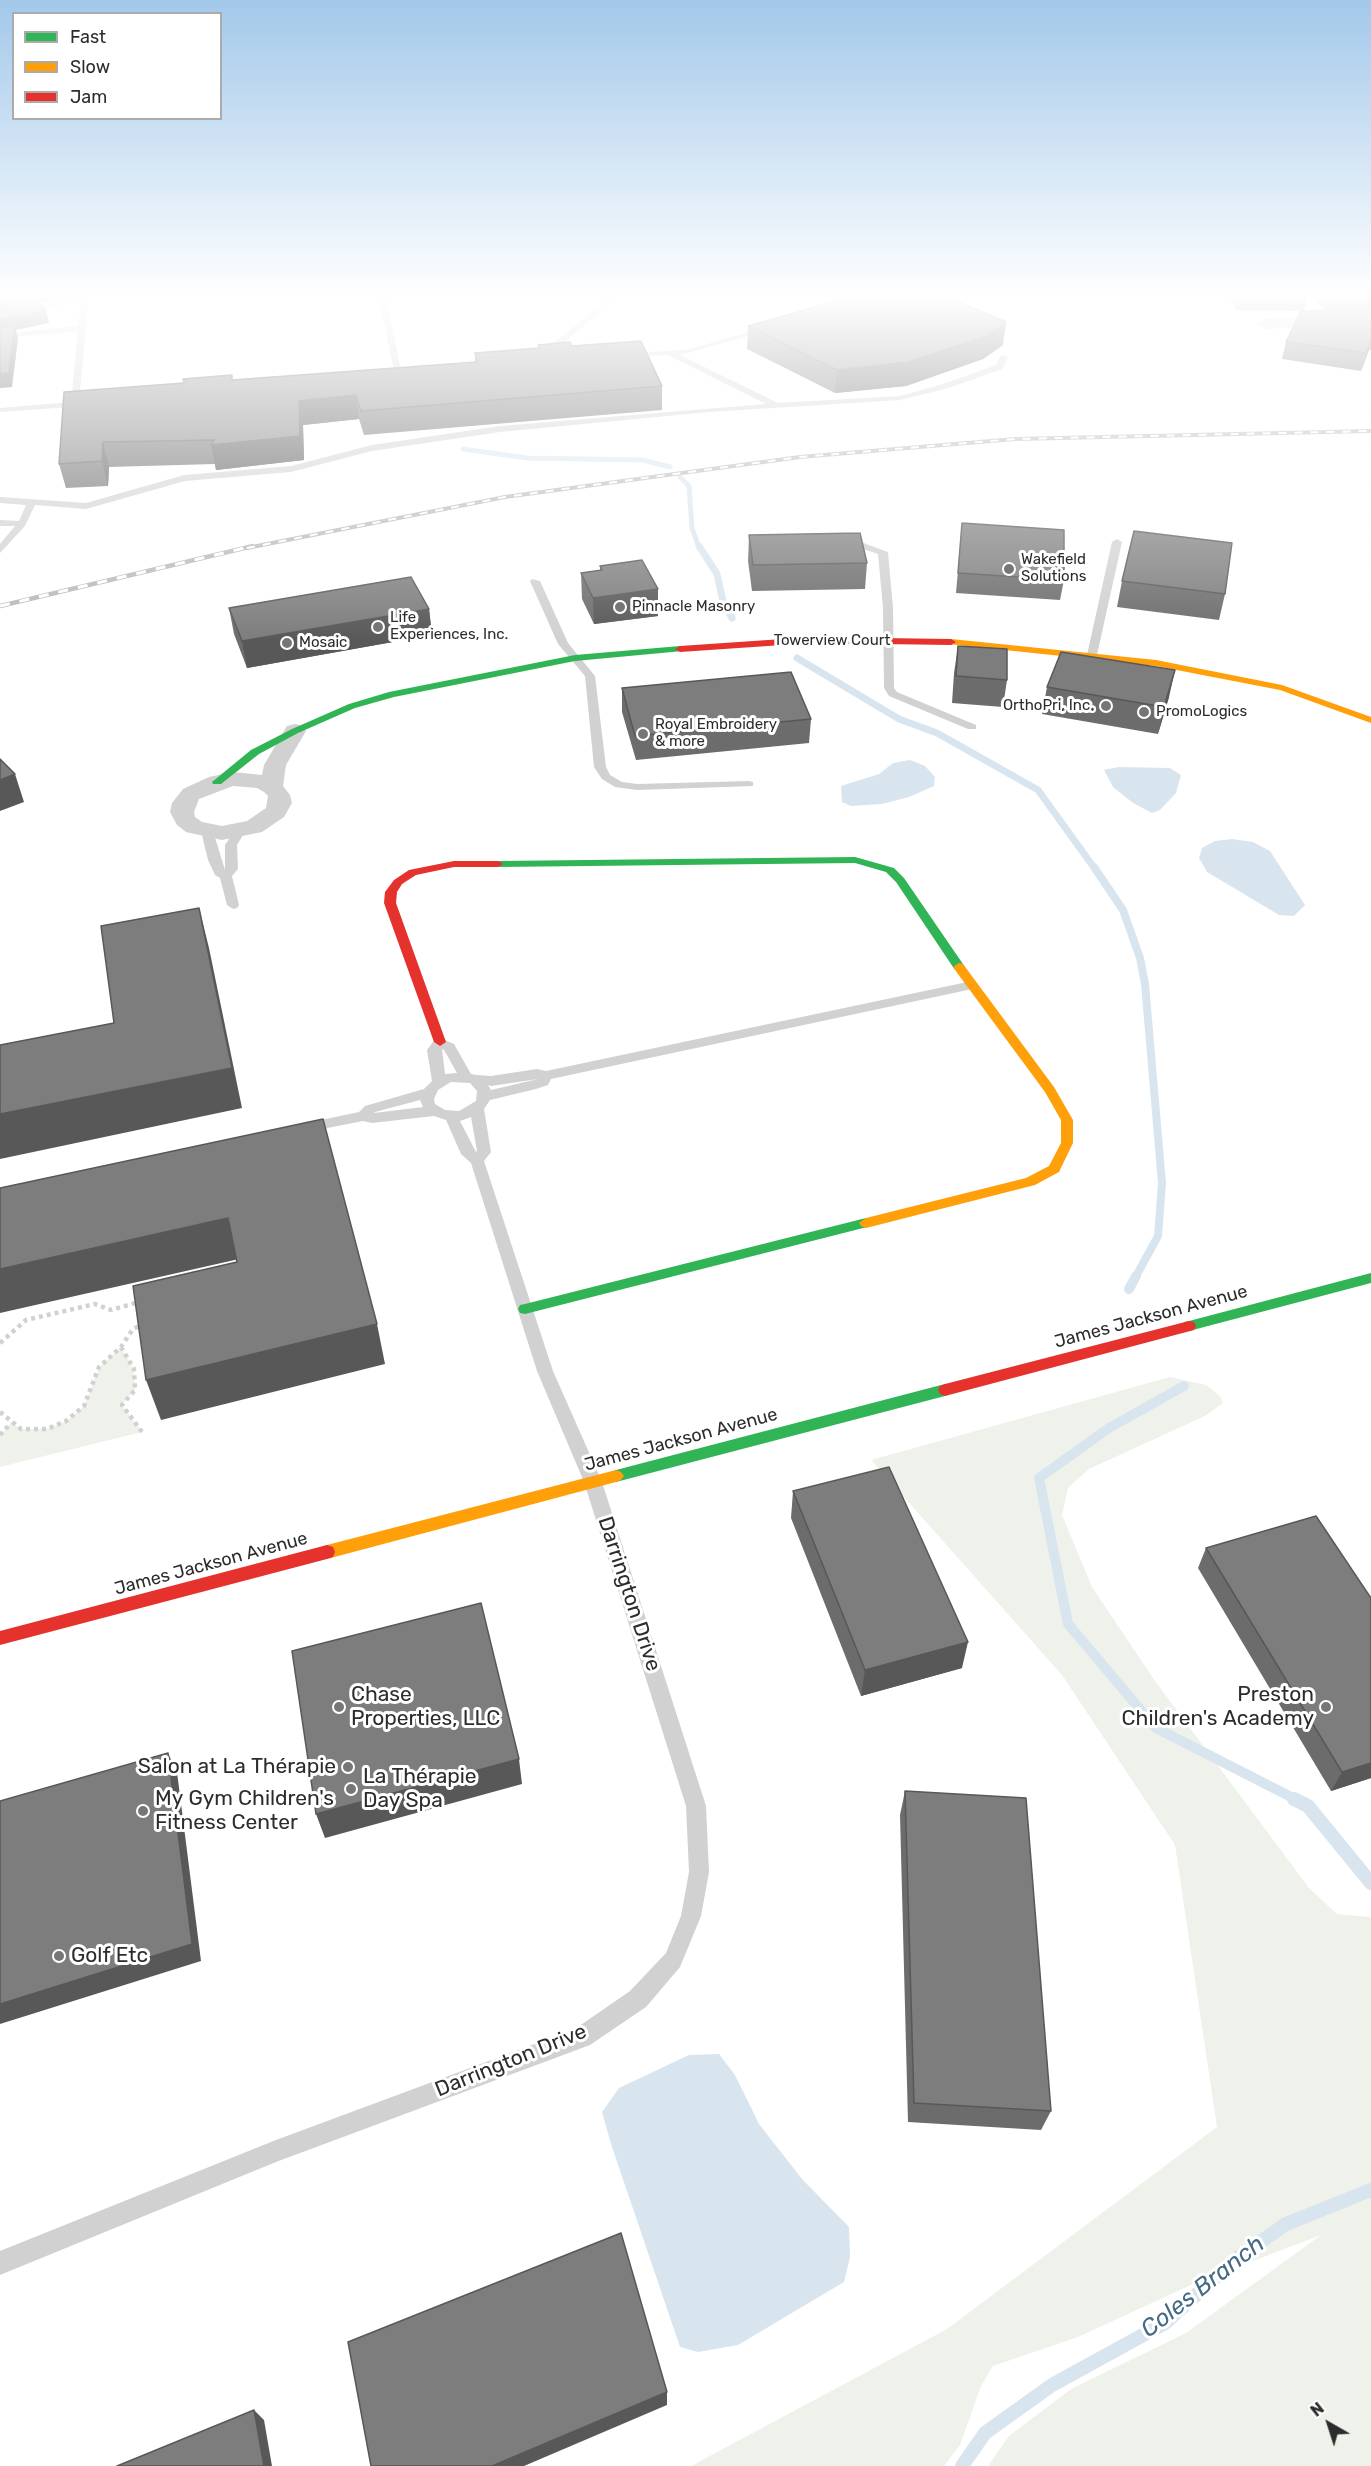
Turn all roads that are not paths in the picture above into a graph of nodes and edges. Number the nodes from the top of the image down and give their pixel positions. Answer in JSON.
{"nodes":[{"id":1,"x":715,"y":411,"type":"edge"},
{"id":2,"x":0,"y":500,"type":"edge"},
{"id":3,"x":32,"y":502,"type":"junction"},
{"id":4,"x":0,"y":523,"type":"edge"},
{"id":5,"x":22,"y":524,"type":"junction"},
{"id":6,"x":832,"y":542,"type":"edge"},
{"id":7,"x":1117,"y":542,"type":"dead end"},
{"id":8,"x":0,"y":550,"type":"edge"},
{"id":9,"x":535,"y":581,"type":"dead end"},
{"id":10,"x":888,"y":640,"type":"junction"},
{"id":11,"x":1092,"y":655,"type":"junction"},
{"id":12,"x":575,"y":658,"type":"junction"},
{"id":13,"x":1371,"y":720,"type":"edge"},
{"id":14,"x":972,"y":727,"type":"dead end"},
{"id":15,"x":295,"y":730,"type":"junction"},
{"id":16,"x":217,"y":782,"type":"junction"},
{"id":17,"x":749,"y":784,"type":"dead end"},
{"id":18,"x":272,"y":787,"type":"junction"},
{"id":19,"x":207,"y":831,"type":"junction"},
{"id":20,"x":239,"y":832,"type":"junction"},
{"id":21,"x":226,"y":876,"type":"junction"},
{"id":22,"x":233,"y":905,"type":"dead end"},
{"id":23,"x":972,"y":986,"type":"junction"},
{"id":24,"x":440,"y":1041,"type":"junction"},
{"id":25,"x":546,"y":1076,"type":"junction"},
{"id":26,"x":470,"y":1079,"type":"junction"},
{"id":27,"x":439,"y":1082,"type":"junction"},
{"id":28,"x":428,"y":1093,"type":"junction"},
{"id":29,"x":481,"y":1102,"type":"junction"},
{"id":30,"x":434,"y":1111,"type":"junction"},
{"id":31,"x":363,"y":1116,"type":"junction"},
{"id":32,"x":451,"y":1116,"type":"junction"},
{"id":33,"x":289,"y":1131,"type":"edge"},
{"id":34,"x":477,"y":1160,"type":"junction"},
{"id":35,"x":1371,"y":1278,"type":"edge"},
{"id":36,"x":525,"y":1309,"type":"junction"},
{"id":37,"x":593,"y":1482,"type":"junction"},
{"id":38,"x":0,"y":1638,"type":"edge"},
{"id":39,"x":0,"y":2263,"type":"edge"}],
"edges":[{"from":1,"to":3,"type":"lane"},
{"from":2,"to":3,"type":"lane"},
{"from":3,"to":5,"type":"lane"},
{"from":4,"to":5,"type":"lane"},
{"from":5,"to":8,"type":"lane"},
{"from":6,"to":10,"type":"lane"},
{"from":7,"to":11,"type":"lane"},
{"from":9,"to":12,"type":"lane"},
{"from":10,"to":11,"type":"street","name":"Towerview Court"},
{"from":10,"to":12,"type":"street","name":"Towerview Court"},
{"from":10,"to":14,"type":"lane"},
{"from":11,"to":13,"type":"street","name":"Towerview Court"},
{"from":12,"to":15,"type":"street","name":"Towerview Court"},
{"from":12,"to":17,"type":"lane"},
{"from":15,"to":16,"type":"street","name":"Towerview Court"},
{"from":15,"to":18,"type":"street"},
{"from":16,"to":18,"type":"street"},
{"from":16,"to":19,"type":"street"},
{"from":18,"to":20,"type":"street"},
{"from":19,"to":20,"type":"street"},
{"from":19,"to":21,"type":"lane"},
{"from":20,"to":21,"type":"lane"},
{"from":21,"to":22,"type":"lane"},
{"from":23,"to":24,"type":"street"},
{"from":23,"to":25,"type":"lane"},
{"from":23,"to":36,"type":"street"},
{"from":24,"to":26,"type":"lane"},
{"from":24,"to":27,"type":"lane"},
{"from":25,"to":26,"type":"lane"},
{"from":25,"to":29,"type":"lane"},
{"from":26,"to":27,"type":"lane"},
{"from":26,"to":29,"type":"lane"},
{"from":27,"to":28,"type":"lane"},
{"from":28,"to":30,"type":"lane"},
{"from":28,"to":31,"type":"lane"},
{"from":29,"to":32,"type":"lane"},
{"from":29,"to":34,"type":"lane"},
{"from":30,"to":31,"type":"lane"},
{"from":30,"to":32,"type":"lane"},
{"from":31,"to":33,"type":"lane"},
{"from":32,"to":34,"type":"lane"},
{"from":34,"to":36,"type":"lane","name":"Darrington Drive"},
{"from":35,"to":37,"type":"street","name":"James Jackson Avenue"},
{"from":36,"to":37,"type":"lane","name":"Darrington Drive"},
{"from":37,"to":38,"type":"street","name":"James Jackson Avenue"},
{"from":37,"to":39,"type":"lane","name":"Darrington Drive"}]}
